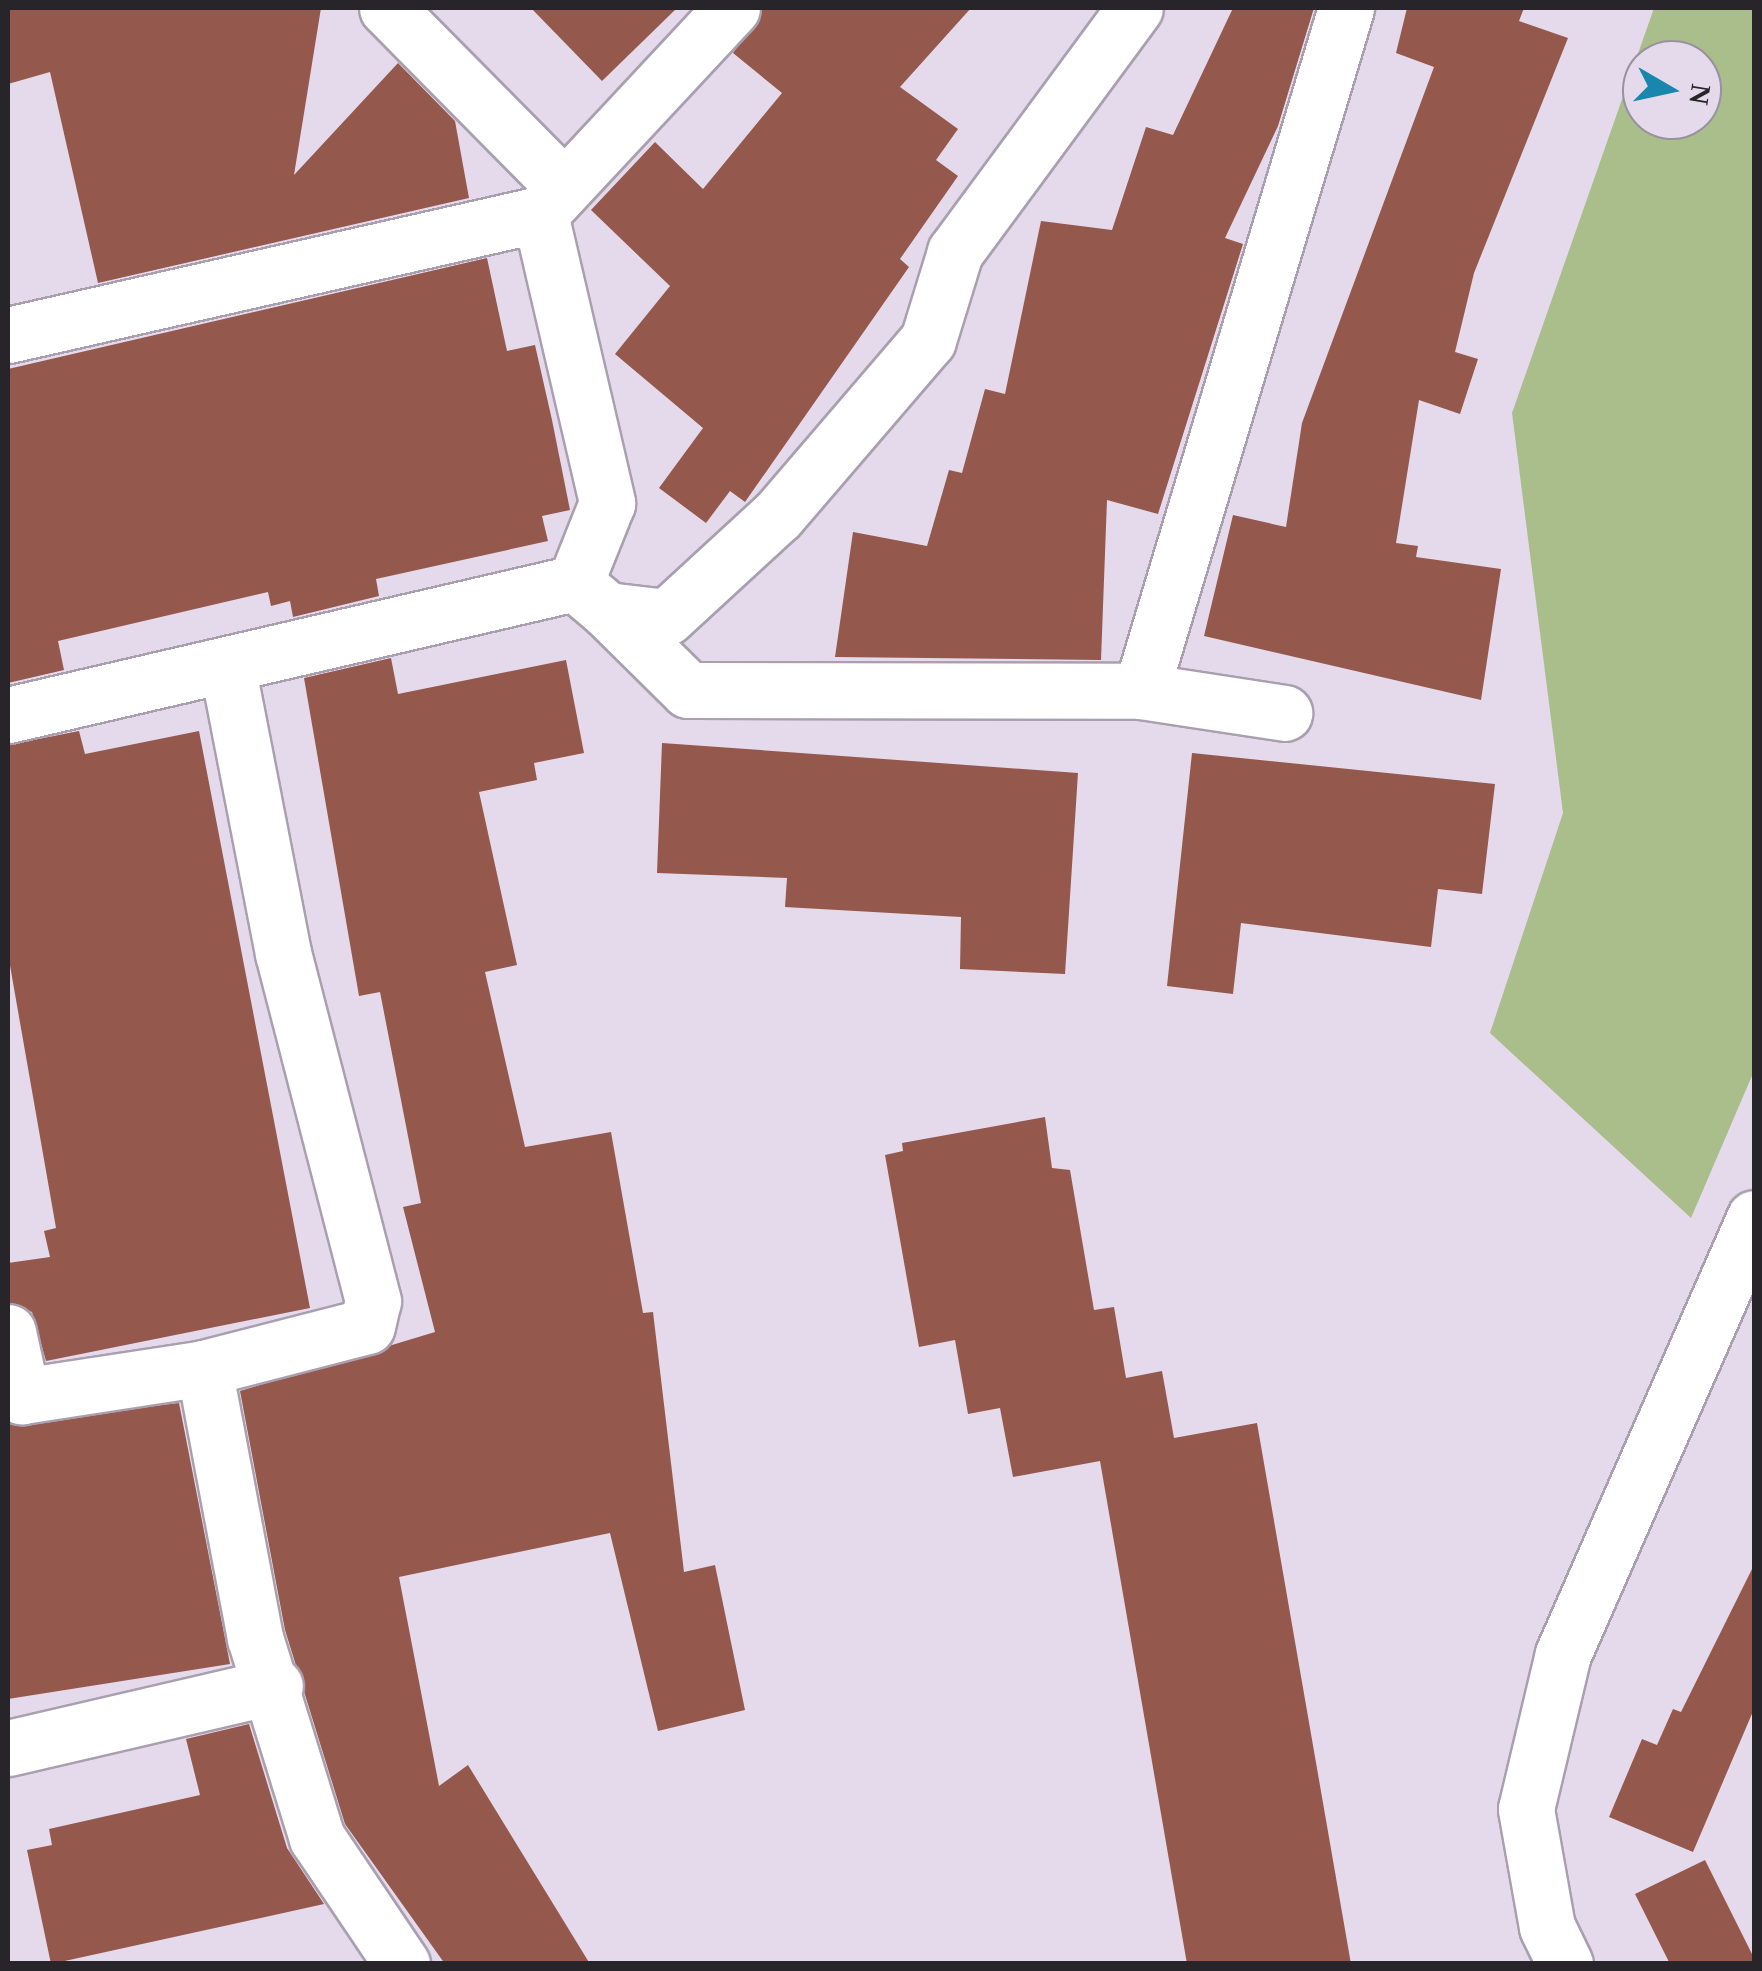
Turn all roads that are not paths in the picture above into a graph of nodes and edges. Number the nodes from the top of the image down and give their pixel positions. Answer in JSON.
{"nodes":[{"id":1,"x":386,"y":8,"type":"edge"},
{"id":2,"x":732,"y":8,"type":"edge"},
{"id":3,"x":1135,"y":8,"type":"edge"},
{"id":4,"x":1346,"y":8,"type":"edge"},
{"id":5,"x":552,"y":200,"type":"junction"},
{"id":6,"x":8,"y":336,"type":"edge"},
{"id":7,"x":591,"y":596,"type":"junction"},
{"id":8,"x":227,"y":665,"type":"junction"},
{"id":9,"x":1141,"y":691,"type":"junction"},
{"id":10,"x":1284,"y":713,"type":"dead end"},
{"id":11,"x":8,"y":715,"type":"edge"},
{"id":12,"x":1754,"y":1218,"type":"edge"},
{"id":13,"x":8,"y":1332,"type":"edge"},
{"id":14,"x":204,"y":1368,"type":"junction"},
{"id":15,"x":275,"y":1686,"type":"junction"},
{"id":16,"x":8,"y":1748,"type":"edge"},
{"id":17,"x":402,"y":1964,"type":"edge"},
{"id":18,"x":1565,"y":1964,"type":"edge"}],
"edges":[{"from":1,"to":5,"type":"street"},
{"from":2,"to":5,"type":"street"},
{"from":3,"to":7,"type":"street"},
{"from":4,"to":9,"type":"street"},
{"from":5,"to":6,"type":"street"},
{"from":5,"to":7,"type":"street"},
{"from":7,"to":8,"type":"street"},
{"from":7,"to":9,"type":"street"},
{"from":8,"to":11,"type":"street"},
{"from":8,"to":14,"type":"street"},
{"from":9,"to":10,"type":"street"},
{"from":12,"to":18,"type":"street"},
{"from":13,"to":14,"type":"street"},
{"from":14,"to":15,"type":"street"},
{"from":15,"to":16,"type":"street"},
{"from":15,"to":17,"type":"street"}]}
